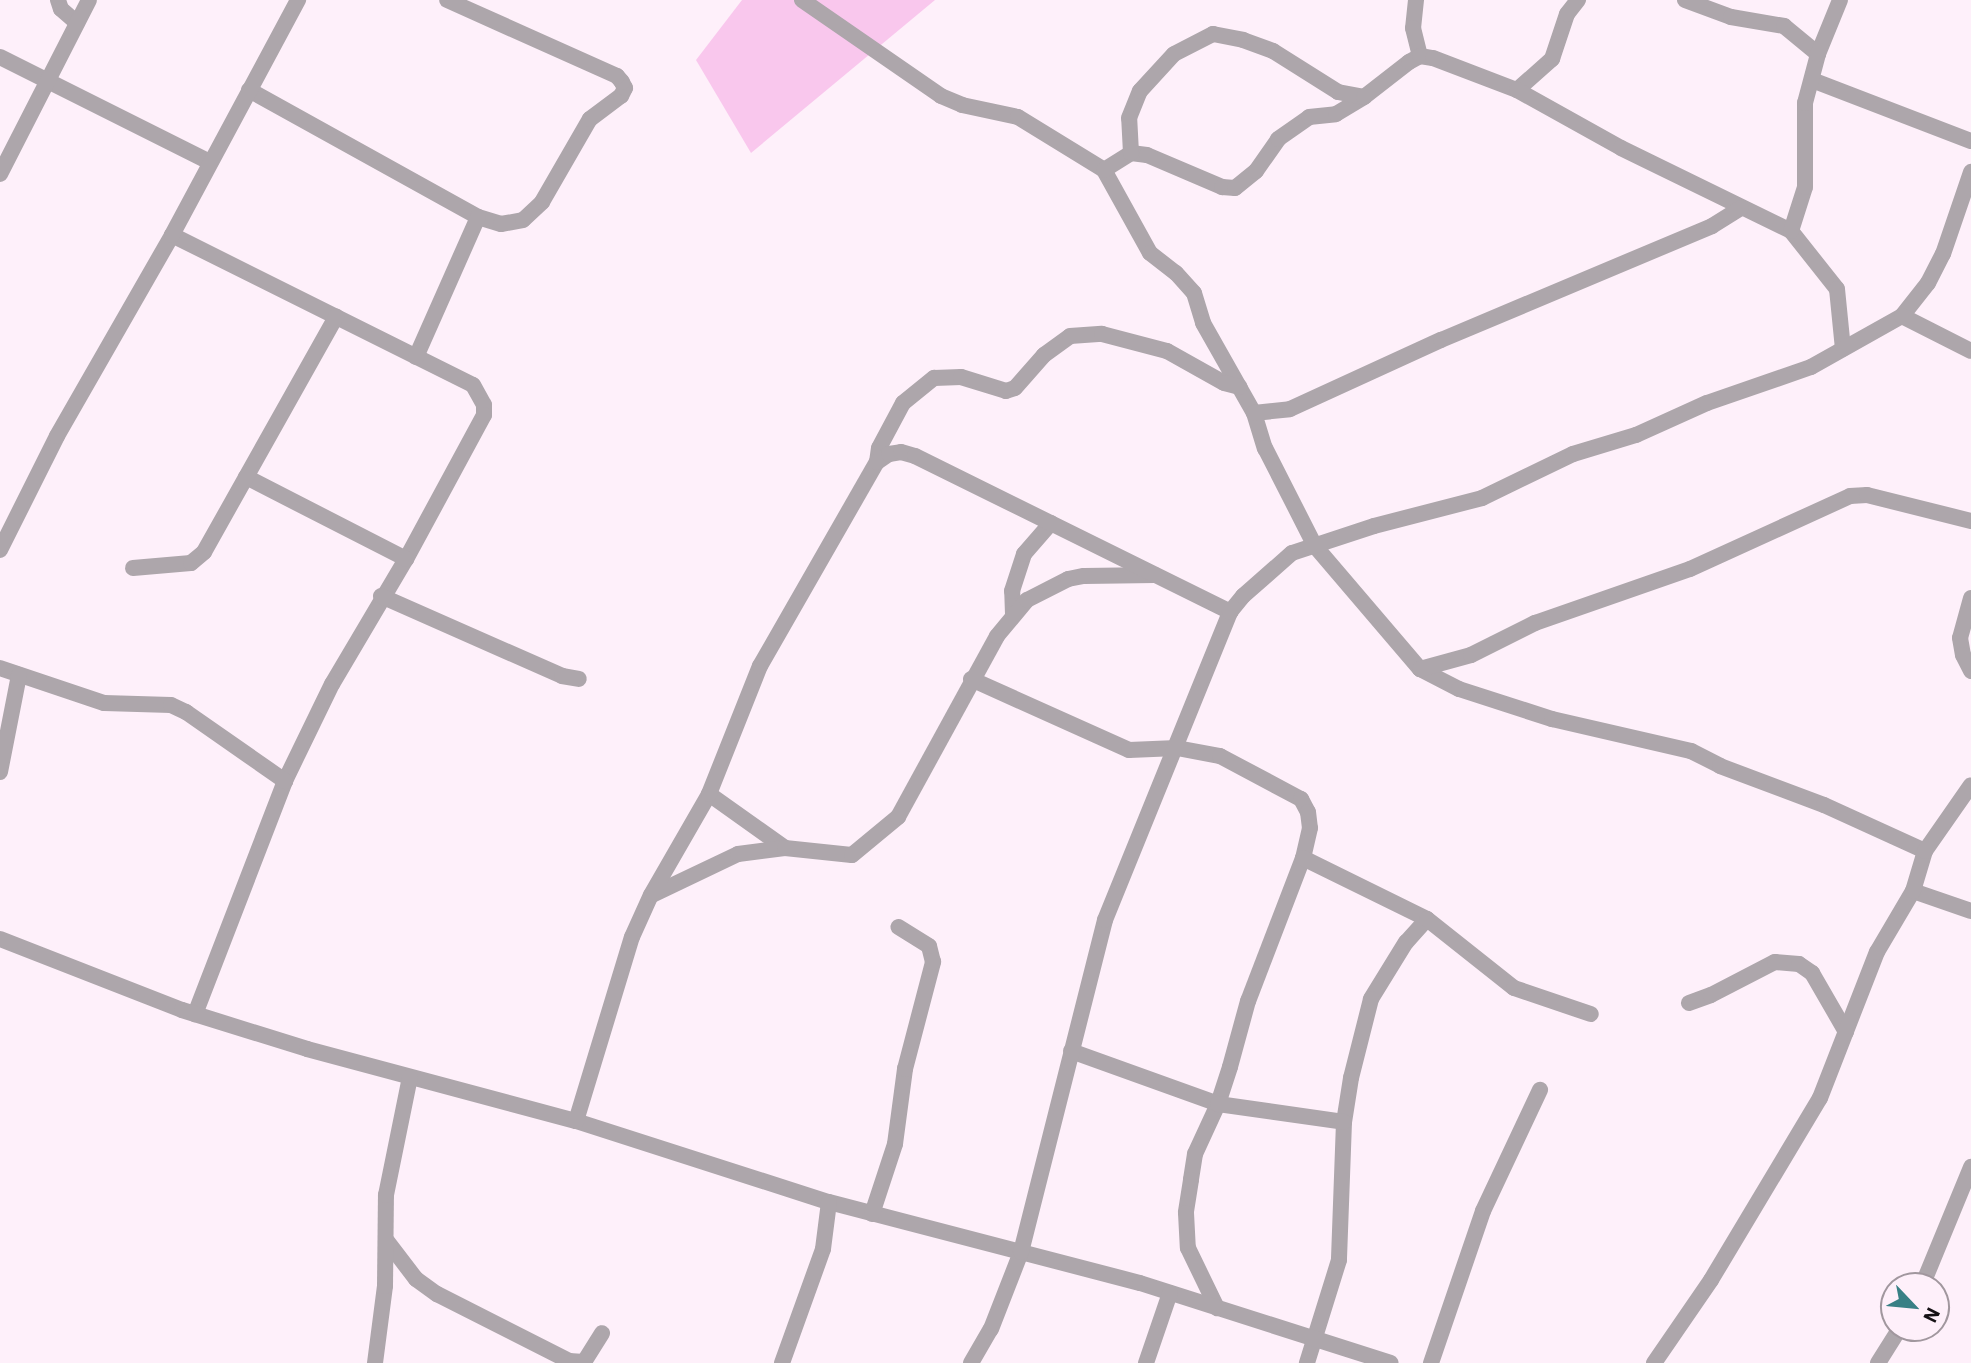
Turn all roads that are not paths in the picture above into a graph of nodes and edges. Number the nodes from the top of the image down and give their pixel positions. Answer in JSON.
{"nodes":[{"id":1,"x":58,"y":0,"type":"edge"},
{"id":2,"x":89,"y":0,"type":"edge"},
{"id":3,"x":298,"y":0,"type":"edge"},
{"id":4,"x":447,"y":0,"type":"edge"},
{"id":5,"x":802,"y":0,"type":"edge"},
{"id":6,"x":1416,"y":0,"type":"edge"},
{"id":7,"x":1578,"y":0,"type":"edge"},
{"id":8,"x":1685,"y":0,"type":"edge"},
{"id":9,"x":1840,"y":0,"type":"edge"},
{"id":10,"x":77,"y":23,"type":"junction"},
{"id":11,"x":1818,"y":54,"type":"junction"},
{"id":12,"x":1420,"y":56,"type":"junction"},
{"id":13,"x":0,"y":57,"type":"edge"},
{"id":14,"x":49,"y":80,"type":"junction"},
{"id":15,"x":1812,"y":80,"type":"junction"},
{"id":16,"x":249,"y":90,"type":"junction"},
{"id":17,"x":1517,"y":90,"type":"junction"},
{"id":18,"x":1364,"y":97,"type":"junction"},
{"id":19,"x":1971,"y":141,"type":"edge"},
{"id":20,"x":1131,"y":153,"type":"junction"},
{"id":21,"x":210,"y":162,"type":"junction"},
{"id":22,"x":1104,"y":170,"type":"junction"},
{"id":23,"x":1971,"y":172,"type":"edge"},
{"id":24,"x":0,"y":174,"type":"edge"},
{"id":25,"x":1741,"y":208,"type":"junction"},
{"id":26,"x":478,"y":217,"type":"junction"},
{"id":27,"x":1791,"y":231,"type":"junction"},
{"id":28,"x":172,"y":235,"type":"junction"},
{"id":29,"x":336,"y":317,"type":"junction"},
{"id":30,"x":1902,"y":317,"type":"junction"},
{"id":31,"x":1843,"y":349,"type":"junction"},
{"id":32,"x":1971,"y":351,"type":"edge"},
{"id":33,"x":416,"y":357,"type":"junction"},
{"id":34,"x":1240,"y":387,"type":"junction"},
{"id":35,"x":1254,"y":413,"type":"junction"},
{"id":36,"x":877,"y":462,"type":"junction"},
{"id":37,"x":246,"y":477,"type":"junction"},
{"id":38,"x":1971,"y":521,"type":"edge"},
{"id":39,"x":1051,"y":523,"type":"junction"},
{"id":40,"x":1315,"y":545,"type":"junction"},
{"id":41,"x":0,"y":550,"type":"edge"},
{"id":42,"x":406,"y":559,"type":"junction"},
{"id":43,"x":133,"y":568,"type":"dead end"},
{"id":44,"x":1157,"y":575,"type":"junction"},
{"id":45,"x":382,"y":596,"type":"junction"},
{"id":46,"x":1971,"y":598,"type":"edge"},
{"id":47,"x":1230,"y":612,"type":"junction"},
{"id":48,"x":1013,"y":614,"type":"junction"},
{"id":49,"x":0,"y":668,"type":"edge"},
{"id":50,"x":1420,"y":669,"type":"junction"},
{"id":51,"x":1971,"y":670,"type":"edge"},
{"id":52,"x":19,"y":675,"type":"junction"},
{"id":53,"x":579,"y":679,"type":"dead end"},
{"id":54,"x":971,"y":679,"type":"junction"},
{"id":55,"x":1177,"y":748,"type":"junction"},
{"id":56,"x":0,"y":772,"type":"edge"},
{"id":57,"x":285,"y":781,"type":"junction"},
{"id":58,"x":1971,"y":785,"type":"edge"},
{"id":59,"x":709,"y":794,"type":"junction"},
{"id":60,"x":785,"y":848,"type":"junction"},
{"id":61,"x":1925,"y":851,"type":"junction"},
{"id":62,"x":1303,"y":859,"type":"junction"},
{"id":63,"x":1913,"y":891,"type":"junction"},
{"id":64,"x":651,"y":895,"type":"junction"},
{"id":65,"x":1971,"y":911,"type":"edge"},
{"id":66,"x":1427,"y":919,"type":"junction"},
{"id":67,"x":898,"y":926,"type":"dead end"},
{"id":68,"x":0,"y":939,"type":"edge"},
{"id":69,"x":1689,"y":1003,"type":"dead end"},
{"id":70,"x":195,"y":1014,"type":"junction"},
{"id":71,"x":1591,"y":1014,"type":"dead end"},
{"id":72,"x":1846,"y":1032,"type":"junction"},
{"id":73,"x":1071,"y":1051,"type":"junction"},
{"id":74,"x":410,"y":1077,"type":"junction"},
{"id":75,"x":1540,"y":1090,"type":"dead end"},
{"id":76,"x":1218,"y":1104,"type":"junction"},
{"id":77,"x":576,"y":1121,"type":"junction"},
{"id":78,"x":1344,"y":1122,"type":"junction"},
{"id":79,"x":1971,"y":1167,"type":"edge"},
{"id":80,"x":830,"y":1202,"type":"junction"},
{"id":81,"x":872,"y":1214,"type":"junction"},
{"id":82,"x":387,"y":1241,"type":"junction"},
{"id":83,"x":1021,"y":1252,"type":"junction"},
{"id":84,"x":1928,"y":1272,"type":"edge"},
{"id":85,"x":1170,"y":1293,"type":"junction"},
{"id":86,"x":1217,"y":1308,"type":"junction"},
{"id":87,"x":602,"y":1333,"type":"dead end"},
{"id":88,"x":1314,"y":1339,"type":"junction"},
{"id":89,"x":1891,"y":1342,"type":"edge"},
{"id":90,"x":375,"y":1363,"type":"edge"},
{"id":91,"x":782,"y":1363,"type":"edge"},
{"id":92,"x":971,"y":1363,"type":"edge"},
{"id":93,"x":1146,"y":1363,"type":"edge"},
{"id":94,"x":1307,"y":1363,"type":"edge"},
{"id":95,"x":1391,"y":1363,"type":"edge"},
{"id":96,"x":1431,"y":1363,"type":"edge"},
{"id":97,"x":1654,"y":1363,"type":"edge"},
{"id":98,"x":1878,"y":1363,"type":"edge"}],
"edges":[{"from":1,"to":10,"type":"street"},
{"from":2,"to":10,"type":"street"},
{"from":3,"to":16,"type":"street"},
{"from":4,"to":26,"type":"street"},
{"from":5,"to":22,"type":"street"},
{"from":6,"to":12,"type":"street"},
{"from":7,"to":17,"type":"street"},
{"from":8,"to":11,"type":"street"},
{"from":9,"to":11,"type":"street"},
{"from":10,"to":14,"type":"street"},
{"from":11,"to":15,"type":"street"},
{"from":12,"to":17,"type":"street"},
{"from":12,"to":18,"type":"street"},
{"from":13,"to":14,"type":"street"},
{"from":14,"to":21,"type":"street"},
{"from":14,"to":24,"type":"street"},
{"from":15,"to":19,"type":"street"},
{"from":15,"to":27,"type":"street"},
{"from":16,"to":21,"type":"street"},
{"from":16,"to":26,"type":"street"},
{"from":17,"to":25,"type":"street"},
{"from":18,"to":20,"type":"street"},
{"from":18,"to":20,"type":"street"},
{"from":20,"to":22,"type":"street"},
{"from":21,"to":28,"type":"street"},
{"from":22,"to":34,"type":"street"},
{"from":23,"to":30,"type":"street"},
{"from":25,"to":27,"type":"street"},
{"from":25,"to":35,"type":"street"},
{"from":26,"to":33,"type":"street"},
{"from":27,"to":31,"type":"street"},
{"from":28,"to":29,"type":"street"},
{"from":28,"to":41,"type":"street"},
{"from":29,"to":33,"type":"street"},
{"from":29,"to":37,"type":"street"},
{"from":30,"to":31,"type":"street"},
{"from":30,"to":32,"type":"street"},
{"from":31,"to":40,"type":"street"},
{"from":33,"to":42,"type":"street"},
{"from":34,"to":35,"type":"street"},
{"from":34,"to":36,"type":"street"},
{"from":35,"to":40,"type":"street"},
{"from":36,"to":39,"type":"street"},
{"from":36,"to":59,"type":"street"},
{"from":37,"to":42,"type":"street"},
{"from":37,"to":43,"type":"street"},
{"from":38,"to":50,"type":"street"},
{"from":39,"to":44,"type":"street"},
{"from":39,"to":48,"type":"street"},
{"from":40,"to":47,"type":"street"},
{"from":40,"to":50,"type":"street"},
{"from":42,"to":45,"type":"street"},
{"from":44,"to":47,"type":"street"},
{"from":44,"to":48,"type":"street"},
{"from":45,"to":53,"type":"street"},
{"from":45,"to":57,"type":"street"},
{"from":46,"to":51,"type":"street"},
{"from":47,"to":55,"type":"street"},
{"from":48,"to":54,"type":"street"},
{"from":49,"to":52,"type":"street"},
{"from":50,"to":61,"type":"street"},
{"from":52,"to":56,"type":"street"},
{"from":52,"to":57,"type":"street"},
{"from":54,"to":55,"type":"street"},
{"from":54,"to":60,"type":"street"},
{"from":55,"to":62,"type":"street"},
{"from":55,"to":73,"type":"street"},
{"from":57,"to":70,"type":"street"},
{"from":58,"to":61,"type":"street"},
{"from":59,"to":60,"type":"street"},
{"from":59,"to":64,"type":"street"},
{"from":60,"to":64,"type":"street"},
{"from":61,"to":63,"type":"street"},
{"from":62,"to":66,"type":"street"},
{"from":62,"to":76,"type":"street"},
{"from":63,"to":65,"type":"street"},
{"from":63,"to":72,"type":"street"},
{"from":64,"to":77,"type":"street"},
{"from":66,"to":71,"type":"street"},
{"from":66,"to":78,"type":"street"},
{"from":67,"to":81,"type":"street"},
{"from":68,"to":70,"type":"street"},
{"from":69,"to":72,"type":"street"},
{"from":70,"to":74,"type":"street"},
{"from":72,"to":97,"type":"street"},
{"from":73,"to":76,"type":"street"},
{"from":73,"to":83,"type":"street"},
{"from":74,"to":77,"type":"street"},
{"from":74,"to":82,"type":"street"},
{"from":75,"to":96,"type":"street"},
{"from":76,"to":78,"type":"street"},
{"from":76,"to":86,"type":"street"},
{"from":77,"to":80,"type":"street"},
{"from":78,"to":88,"type":"street"},
{"from":79,"to":84,"type":"street"},
{"from":80,"to":81,"type":"street"},
{"from":80,"to":91,"type":"street"},
{"from":81,"to":83,"type":"street"},
{"from":82,"to":87,"type":"street"},
{"from":82,"to":90,"type":"street"},
{"from":83,"to":85,"type":"street"},
{"from":83,"to":92,"type":"street"},
{"from":85,"to":86,"type":"street"},
{"from":85,"to":93,"type":"street"},
{"from":86,"to":88,"type":"street"},
{"from":88,"to":94,"type":"street"},
{"from":88,"to":95,"type":"street"},
{"from":89,"to":98,"type":"street"}]}
